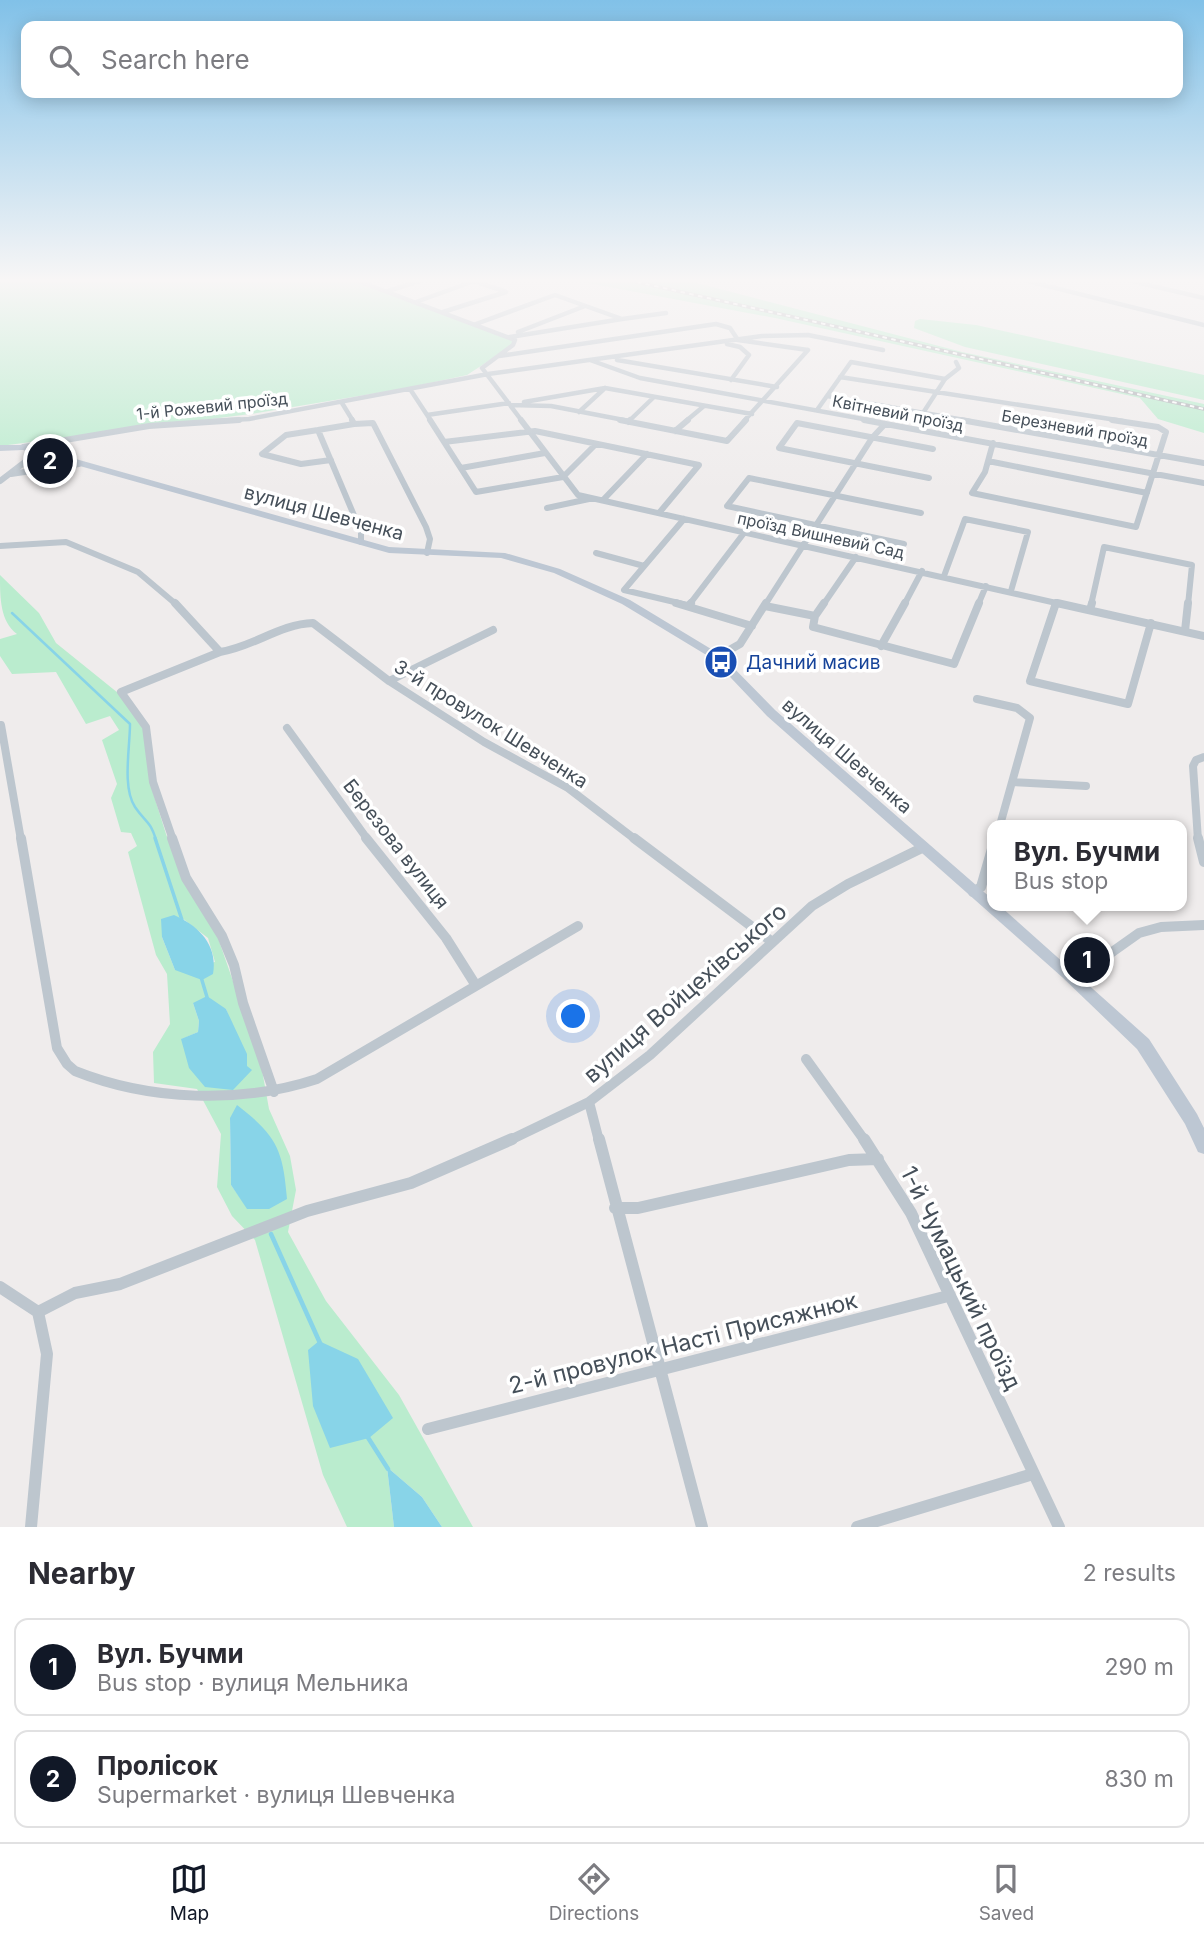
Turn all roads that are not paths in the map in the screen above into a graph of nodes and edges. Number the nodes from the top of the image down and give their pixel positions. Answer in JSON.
{"nodes":[{"id":1,"x":505,"y":349,"type":"edge"},
{"id":2,"x":545,"y":349,"type":"edge"},
{"id":3,"x":665,"y":349,"type":"edge"},
{"id":4,"x":740,"y":349,"type":"edge"},
{"id":5,"x":808,"y":349,"type":"edge"},
{"id":6,"x":879,"y":349,"type":"edge"},
{"id":7,"x":883,"y":350,"type":"dead end"},
{"id":8,"x":492,"y":357,"type":"junction"},
{"id":9,"x":590,"y":360,"type":"junction"},
{"id":10,"x":956,"y":362,"type":"dead end"},
{"id":11,"x":488,"y":374,"type":"junction"},
{"id":12,"x":841,"y":377,"type":"junction"},
{"id":13,"x":945,"y":379,"type":"junction"},
{"id":14,"x":731,"y":380,"type":"junction"},
{"id":15,"x":777,"y":387,"type":"junction"},
{"id":16,"x":605,"y":388,"type":"junction"},
{"id":17,"x":410,"y":389,"type":"junction"},
{"id":18,"x":936,"y":393,"type":"junction"},
{"id":19,"x":827,"y":396,"type":"junction"},
{"id":20,"x":654,"y":397,"type":"junction"},
{"id":21,"x":765,"y":402,"type":"junction"},
{"id":22,"x":342,"y":403,"type":"junction"},
{"id":23,"x":509,"y":404,"type":"junction"},
{"id":24,"x":519,"y":404,"type":"junction"},
{"id":25,"x":704,"y":406,"type":"junction"},
{"id":26,"x":817,"y":411,"type":"junction"},
{"id":27,"x":579,"y":412,"type":"junction"},
{"id":28,"x":923,"y":413,"type":"junction"},
{"id":29,"x":752,"y":414,"type":"junction"},
{"id":30,"x":427,"y":415,"type":"junction"},
{"id":31,"x":941,"y":417,"type":"junction"},
{"id":32,"x":628,"y":422,"type":"junction"},
{"id":33,"x":354,"y":424,"type":"junction"},
{"id":34,"x":885,"y":424,"type":"junction"},
{"id":35,"x":318,"y":430,"type":"junction"},
{"id":36,"x":528,"y":431,"type":"junction"},
{"id":37,"x":675,"y":431,"type":"junction"},
{"id":38,"x":933,"y":433,"type":"junction"},
{"id":39,"x":872,"y":438,"type":"junction"},
{"id":40,"x":444,"y":442,"type":"junction"},
{"id":41,"x":596,"y":443,"type":"junction"},
{"id":42,"x":993,"y":443,"type":"junction"},
{"id":43,"x":23,"y":447,"type":"junction"},
{"id":44,"x":0,"y":448,"type":"edge"},
{"id":45,"x":933,"y":449,"type":"dead end"},
{"id":46,"x":38,"y":452,"type":"junction"},
{"id":47,"x":545,"y":453,"type":"junction"},
{"id":48,"x":647,"y":454,"type":"junction"},
{"id":49,"x":1159,"y":456,"type":"junction"},
{"id":50,"x":331,"y":460,"type":"junction"},
{"id":51,"x":988,"y":461,"type":"junction"},
{"id":52,"x":79,"y":464,"type":"junction"},
{"id":53,"x":856,"y":464,"type":"junction"},
{"id":54,"x":1204,"y":464,"type":"edge"},
{"id":55,"x":24,"y":465,"type":"junction"},
{"id":56,"x":461,"y":468,"type":"junction"},
{"id":57,"x":38,"y":469,"type":"junction"},
{"id":58,"x":11,"y":474,"type":"junction"},
{"id":59,"x":1152,"y":474,"type":"junction"},
{"id":60,"x":563,"y":477,"type":"junction"},
{"id":61,"x":929,"y":478,"type":"dead end"},
{"id":62,"x":0,"y":481,"type":"edge"},
{"id":63,"x":1204,"y":483,"type":"edge"},
{"id":64,"x":1147,"y":493,"type":"junction"},
{"id":65,"x":835,"y":496,"type":"junction"},
{"id":66,"x":592,"y":498,"type":"junction"},
{"id":67,"x":603,"y":500,"type":"junction"},
{"id":68,"x":547,"y":508,"type":"dead end"},
{"id":69,"x":659,"y":513,"type":"junction"},
{"id":70,"x":921,"y":513,"type":"dead end"},
{"id":71,"x":684,"y":519,"type":"junction"},
{"id":72,"x":817,"y":525,"type":"junction"},
{"id":73,"x":744,"y":533,"type":"junction"},
{"id":74,"x":361,"y":542,"type":"junction"},
{"id":75,"x":904,"y":544,"type":"dead end"},
{"id":76,"x":0,"y":546,"type":"edge"},
{"id":77,"x":805,"y":546,"type":"junction"},
{"id":78,"x":427,"y":553,"type":"junction"},
{"id":79,"x":596,"y":553,"type":"dead end"},
{"id":80,"x":856,"y":557,"type":"junction"},
{"id":81,"x":644,"y":566,"type":"junction"},
{"id":82,"x":922,"y":571,"type":"junction"},
{"id":83,"x":943,"y":576,"type":"junction"},
{"id":84,"x":986,"y":586,"type":"junction"},
{"id":85,"x":1011,"y":592,"type":"junction"},
{"id":86,"x":1056,"y":602,"type":"junction"},
{"id":87,"x":689,"y":605,"type":"junction"},
{"id":88,"x":765,"y":606,"type":"junction"},
{"id":89,"x":1090,"y":610,"type":"junction"},
{"id":90,"x":815,"y":616,"type":"junction"},
{"id":91,"x":1151,"y":624,"type":"junction"},
{"id":92,"x":752,"y":626,"type":"junction"},
{"id":93,"x":493,"y":629,"type":"dead end"},
{"id":94,"x":1185,"y":631,"type":"junction"},
{"id":95,"x":1204,"y":636,"type":"edge"},
{"id":96,"x":881,"y":646,"type":"junction"},
{"id":97,"x":219,"y":652,"type":"junction"},
{"id":98,"x":717,"y":657,"type":"junction"},
{"id":99,"x":389,"y":681,"type":"junction"},
{"id":100,"x":976,"y":699,"type":"dead end"},
{"id":101,"x":1,"y":725,"type":"edge"},
{"id":102,"x":287,"y":728,"type":"dead end"},
{"id":103,"x":1204,"y":757,"type":"edge"},
{"id":104,"x":1013,"y":782,"type":"junction"},
{"id":105,"x":1086,"y":786,"type":"dead end"},
{"id":106,"x":1002,"y":820,"type":"edge"},
{"id":107,"x":924,"y":846,"type":"junction"},
{"id":108,"x":1204,"y":862,"type":"edge"},
{"id":109,"x":987,"y":866,"type":"edge"},
{"id":110,"x":974,"y":892,"type":"junction"},
{"id":111,"x":987,"y":903,"type":"edge"},
{"id":112,"x":996,"y":911,"type":"edge"},
{"id":113,"x":1204,"y":925,"type":"edge"},
{"id":114,"x":578,"y":926,"type":"dead end"},
{"id":115,"x":771,"y":942,"type":"junction"},
{"id":116,"x":1074,"y":979,"type":"junction"},
{"id":117,"x":475,"y":984,"type":"junction"},
{"id":118,"x":806,"y":1059,"type":"dead end"},
{"id":119,"x":274,"y":1092,"type":"junction"},
{"id":120,"x":589,"y":1102,"type":"junction"},
{"id":121,"x":1204,"y":1146,"type":"edge"},
{"id":122,"x":878,"y":1159,"type":"junction"},
{"id":123,"x":615,"y":1208,"type":"junction"},
{"id":124,"x":0,"y":1287,"type":"edge"},
{"id":125,"x":948,"y":1296,"type":"junction"},
{"id":126,"x":38,"y":1312,"type":"junction"},
{"id":127,"x":661,"y":1372,"type":"junction"},
{"id":128,"x":428,"y":1429,"type":"dead end"},
{"id":129,"x":1033,"y":1474,"type":"junction"},
{"id":130,"x":31,"y":1527,"type":"edge"},
{"id":131,"x":702,"y":1527,"type":"edge"},
{"id":132,"x":858,"y":1527,"type":"edge"},
{"id":133,"x":1059,"y":1527,"type":"edge"}],
"edges":[{"from":1,"to":8,"type":"street"},
{"from":2,"to":8,"type":"street"},
{"from":3,"to":9,"type":"street","name":"1-й Рожевий проїзд"},
{"from":4,"to":14,"type":"street"},
{"from":5,"to":15,"type":"street"},
{"from":6,"to":7,"type":"street","name":"1-й Рожевий проїзд"},
{"from":8,"to":11,"type":"street"},
{"from":9,"to":11,"type":"street","name":"1-й Рожевий проїзд"},
{"from":9,"to":14,"type":"street"},
{"from":9,"to":21,"type":"street","name":"Квітневий проїзд"},
{"from":10,"to":13,"type":"street"},
{"from":11,"to":17,"type":"street","name":"1-й Рожевий проїзд"},
{"from":11,"to":23,"type":"street","name":"проїзд Вишневий Сад"},
{"from":12,"to":13,"type":"street"},
{"from":12,"to":18,"type":"street"},
{"from":12,"to":19,"type":"street"},
{"from":13,"to":18,"type":"street"},
{"from":14,"to":15,"type":"street"},
{"from":15,"to":21,"type":"street"},
{"from":16,"to":20,"type":"street"},
{"from":16,"to":24,"type":"street"},
{"from":16,"to":27,"type":"street"},
{"from":17,"to":22,"type":"street","name":"1-й Рожевий проїзд"},
{"from":17,"to":30,"type":"street"},
{"from":18,"to":28,"type":"street"},
{"from":18,"to":49,"type":"street"},
{"from":19,"to":26,"type":"street"},
{"from":19,"to":28,"type":"street","name":"Березневий проїзд"},
{"from":20,"to":25,"type":"street"},
{"from":20,"to":32,"type":"street"},
{"from":21,"to":26,"type":"street","name":"Квітневий проїзд"},
{"from":21,"to":29,"type":"street"},
{"from":22,"to":33,"type":"street"},
{"from":22,"to":43,"type":"street","name":"1-й Рожевий проїзд"},
{"from":23,"to":24,"type":"street"},
{"from":23,"to":30,"type":"street"},
{"from":23,"to":36,"type":"street","name":"проїзд Вишневий Сад"},
{"from":24,"to":27,"type":"street"},
{"from":25,"to":29,"type":"street"},
{"from":25,"to":37,"type":"street"},
{"from":26,"to":34,"type":"street","name":"Квітневий проїзд"},
{"from":27,"to":32,"type":"street"},
{"from":28,"to":31,"type":"street","name":"Березневий проїзд"},
{"from":29,"to":37,"type":"street"},
{"from":30,"to":40,"type":"street"},
{"from":31,"to":38,"type":"street"},
{"from":31,"to":49,"type":"street","name":"Березневий проїзд"},
{"from":32,"to":37,"type":"street"},
{"from":33,"to":35,"type":"street"},
{"from":33,"to":78,"type":"street"},
{"from":34,"to":38,"type":"street","name":"Квітневий проїзд"},
{"from":34,"to":39,"type":"street"},
{"from":35,"to":50,"type":"street"},
{"from":35,"to":50,"type":"street"},
{"from":36,"to":40,"type":"street"},
{"from":36,"to":41,"type":"street"},
{"from":36,"to":47,"type":"street","name":"проїзд Вишневий Сад"},
{"from":38,"to":42,"type":"street","name":"Квітневий проїзд"},
{"from":39,"to":45,"type":"street"},
{"from":39,"to":53,"type":"street"},
{"from":39,"to":53,"type":"street"},
{"from":40,"to":56,"type":"street"},
{"from":41,"to":48,"type":"street"},
{"from":41,"to":60,"type":"street"},
{"from":42,"to":51,"type":"street"},
{"from":42,"to":59,"type":"street","name":"Квітневий проїзд"},
{"from":43,"to":44,"type":"street","name":"1-й Рожевий проїзд"},
{"from":43,"to":46,"type":"street","name":"вулиця Шевченка"},
{"from":46,"to":52,"type":"street","name":"вулиця Шевченка"},
{"from":46,"to":55,"type":"street"},
{"from":47,"to":56,"type":"street"},
{"from":47,"to":60,"type":"street","name":"проїзд Вишневий Сад"},
{"from":48,"to":67,"type":"street"},
{"from":48,"to":69,"type":"street"},
{"from":49,"to":54,"type":"street","name":"Березневий проїзд"},
{"from":49,"to":59,"type":"street"},
{"from":50,"to":74,"type":"street"},
{"from":51,"to":64,"type":"street"},
{"from":51,"to":64,"type":"street"},
{"from":52,"to":57,"type":"street"},
{"from":52,"to":74,"type":"street","name":"вулиця Шевченка"},
{"from":53,"to":61,"type":"street"},
{"from":53,"to":65,"type":"street"},
{"from":55,"to":57,"type":"street"},
{"from":55,"to":58,"type":"street"},
{"from":56,"to":60,"type":"street"},
{"from":57,"to":58,"type":"street"},
{"from":58,"to":62,"type":"street"},
{"from":59,"to":63,"type":"street","name":"Квітневий проїзд"},
{"from":59,"to":64,"type":"street"},
{"from":60,"to":66,"type":"street","name":"проїзд Вишневий Сад"},
{"from":65,"to":70,"type":"street"},
{"from":65,"to":72,"type":"street"},
{"from":65,"to":72,"type":"street"},
{"from":66,"to":67,"type":"street","name":"проїзд Вишневий Сад"},
{"from":66,"to":68,"type":"street"},
{"from":67,"to":69,"type":"street","name":"проїзд Вишневий Сад"},
{"from":69,"to":71,"type":"street","name":"проїзд Вишневий Сад"},
{"from":71,"to":73,"type":"street","name":"проїзд Вишневий Сад"},
{"from":71,"to":81,"type":"street"},
{"from":72,"to":75,"type":"street"},
{"from":72,"to":77,"type":"street"},
{"from":73,"to":77,"type":"street","name":"проїзд Вишневий Сад"},
{"from":73,"to":87,"type":"street"},
{"from":74,"to":78,"type":"street","name":"вулиця Шевченка"},
{"from":76,"to":97,"type":"street"},
{"from":77,"to":80,"type":"street","name":"проїзд Вишневий Сад"},
{"from":77,"to":88,"type":"street"},
{"from":78,"to":98,"type":"street","name":"вулиця Шевченка"},
{"from":79,"to":81,"type":"street"},
{"from":80,"to":82,"type":"street","name":"проїзд Вишневий Сад"},
{"from":80,"to":90,"type":"street"},
{"from":81,"to":87,"type":"street"},
{"from":82,"to":83,"type":"street","name":"проїзд Вишневий Сад"},
{"from":82,"to":96,"type":"street"},
{"from":83,"to":84,"type":"street","name":"проїзд Вишневий Сад"},
{"from":83,"to":85,"type":"street"},
{"from":84,"to":85,"type":"street","name":"проїзд Вишневий Сад"},
{"from":84,"to":96,"type":"street"},
{"from":85,"to":86,"type":"street","name":"проїзд Вишневий Сад"},
{"from":86,"to":89,"type":"street","name":"проїзд Вишневий Сад"},
{"from":86,"to":91,"type":"street"},
{"from":87,"to":92,"type":"street"},
{"from":88,"to":90,"type":"street"},
{"from":88,"to":92,"type":"street"},
{"from":89,"to":91,"type":"street","name":"проїзд Вишневий Сад"},
{"from":89,"to":94,"type":"street"},
{"from":90,"to":96,"type":"street"},
{"from":91,"to":94,"type":"street","name":"проїзд Вишневий Сад"},
{"from":92,"to":98,"type":"street"},
{"from":93,"to":99,"type":"street"},
{"from":94,"to":95,"type":"street","name":"проїзд Вишневий Сад"},
{"from":97,"to":99,"type":"street","name":"3-й провулок Шевченка"},
{"from":97,"to":119,"type":"street"},
{"from":98,"to":107,"type":"street","name":"вулиця Шевченка"},
{"from":99,"to":115,"type":"street","name":"3-й провулок Шевченка"},
{"from":100,"to":104,"type":"street"},
{"from":101,"to":119,"type":"street"},
{"from":102,"to":117,"type":"street","name":"Березова вулиця"},
{"from":103,"to":108,"type":"street"},
{"from":104,"to":105,"type":"street"},
{"from":104,"to":106,"type":"street"},
{"from":107,"to":110,"type":"street","name":"вулиця Шевченка"},
{"from":107,"to":115,"type":"street","name":"вулиця Войцехівського"},
{"from":109,"to":110,"type":"street"},
{"from":110,"to":111,"type":"street","name":"вулиця Шевченка"},
{"from":112,"to":116,"type":"street","name":"вулиця Шевченка"},
{"from":113,"to":116,"type":"street"},
{"from":114,"to":117,"type":"street"},
{"from":115,"to":120,"type":"street","name":"вулиця Войцехівського"},
{"from":116,"to":121,"type":"street"},
{"from":117,"to":119,"type":"street"},
{"from":118,"to":122,"type":"street","name":"1-й Чумацький проїзд"},
{"from":120,"to":123,"type":"street"},
{"from":120,"to":126,"type":"street","name":"вулиця Войцехівського"},
{"from":122,"to":123,"type":"street"},
{"from":122,"to":125,"type":"street","name":"1-й Чумацький проїзд"},
{"from":123,"to":127,"type":"street"},
{"from":124,"to":126,"type":"street"},
{"from":125,"to":127,"type":"street","name":"2-й провулок Насті Присяжнюк"},
{"from":125,"to":129,"type":"street","name":"1-й Чумацький проїзд"},
{"from":126,"to":130,"type":"street"},
{"from":127,"to":128,"type":"street","name":"2-й провулок Насті Присяжнюк"},
{"from":127,"to":131,"type":"street"},
{"from":129,"to":132,"type":"street"},
{"from":129,"to":133,"type":"street","name":"1-й Чумацький проїзд"}]}
